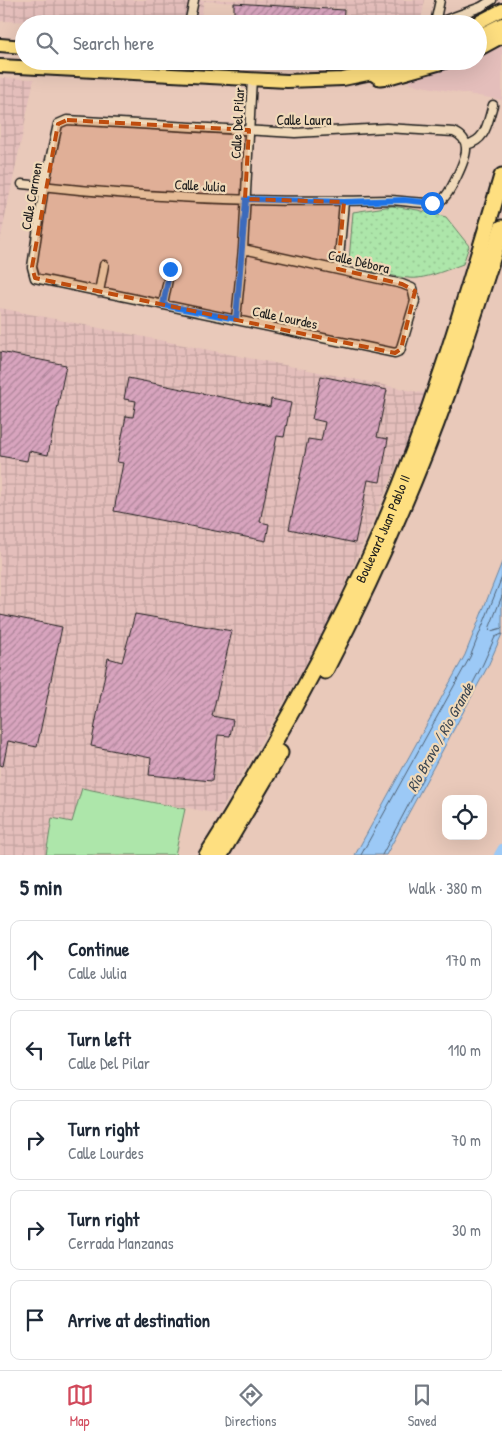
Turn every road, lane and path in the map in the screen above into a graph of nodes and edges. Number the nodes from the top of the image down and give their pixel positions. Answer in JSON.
{"nodes":[{"id":1,"x":194,"y":0,"type":"edge"},
{"id":2,"x":440,"y":0,"type":"edge"},
{"id":3,"x":492,"y":0,"type":"edge"},
{"id":4,"x":502,"y":10,"type":"edge"},
{"id":5,"x":192,"y":15,"type":"edge"},
{"id":6,"x":436,"y":15,"type":"edge"},
{"id":7,"x":459,"y":15,"type":"edge"},
{"id":8,"x":487,"y":18,"type":"edge"},
{"id":9,"x":502,"y":24,"type":"edge"},
{"id":10,"x":487,"y":32,"type":"edge"},
{"id":11,"x":502,"y":35,"type":"edge"},
{"id":12,"x":487,"y":43,"type":"edge"},
{"id":13,"x":15,"y":44,"type":"edge"},
{"id":14,"x":0,"y":45,"type":"edge"},
{"id":15,"x":0,"y":66,"type":"edge"},
{"id":16,"x":15,"y":67,"type":"edge"},
{"id":17,"x":84,"y":70,"type":"edge"},
{"id":18,"x":384,"y":70,"type":"edge"},
{"id":19,"x":411,"y":70,"type":"edge"},
{"id":20,"x":374,"y":73,"type":"junction"},
{"id":21,"x":252,"y":78,"type":"junction"},
{"id":22,"x":493,"y":105,"type":"dead end"},
{"id":23,"x":67,"y":120,"type":"joint"},
{"id":24,"x":250,"y":130,"type":"junction"},
{"id":25,"x":466,"y":145,"type":"junction"},
{"id":26,"x":502,"y":176,"type":"edge"},
{"id":27,"x":22,"y":184,"type":"dead end"},
{"id":28,"x":44,"y":186,"type":"junction"},
{"id":29,"x":246,"y":199,"type":"junction"},
{"id":30,"x":344,"y":202,"type":"junction"},
{"id":31,"x":502,"y":228,"type":"edge"},
{"id":32,"x":243,"y":250,"type":"junction"},
{"id":33,"x":104,"y":265,"type":"dead end"},
{"id":34,"x":170,"y":269,"type":"dead end"},
{"id":35,"x":338,"y":269,"type":"junction"},
{"id":36,"x":38,"y":280,"type":"joint"},
{"id":37,"x":99,"y":292,"type":"junction"},
{"id":38,"x":163,"y":305,"type":"junction"},
{"id":39,"x":236,"y":319,"type":"junction"},
{"id":40,"x":403,"y":343,"type":"joint"},
{"id":41,"x":206,"y":855,"type":"edge"},
{"id":42,"x":220,"y":855,"type":"edge"}],
"edges":[{"from":1,"to":5,"type":"street"},
{"from":2,"to":6,"type":"street"},
{"from":3,"to":7,"type":"street"},
{"from":4,"to":8,"type":"main road"},
{"from":9,"to":10,"type":"main road"},
{"from":11,"to":12,"type":"highway"},
{"from":13,"to":14,"type":"main road"},
{"from":15,"to":16,"type":"main road"},
{"from":17,"to":21,"type":"main road"},
{"from":18,"to":20,"type":"main road"},
{"from":19,"to":20,"type":"highway"},
{"from":20,"to":21,"type":"main road"},
{"from":21,"to":24,"type":"street","name":"Calle Del Pilar"},
{"from":22,"to":25,"type":"street"},
{"from":23,"to":24,"type":"street","name":"Calle Laura"},
{"from":23,"to":28,"type":"street","name":"Calle Carmen"},
{"from":24,"to":25,"type":"street","name":"Calle Laura"},
{"from":24,"to":29,"type":"street","name":"Calle Del Pilar"},
{"from":25,"to":30,"type":"street","name":"Calle Julia"},
{"from":26,"to":41,"type":"highway","name":"Boulevard Juan Pablo II"},
{"from":27,"to":28,"type":"street","name":"Calle Julia"},
{"from":28,"to":29,"type":"street","name":"Calle Julia"},
{"from":28,"to":36,"type":"street","name":"Calle Carmen"},
{"from":29,"to":30,"type":"street","name":"Calle Julia"},
{"from":29,"to":32,"type":"street","name":"Calle Del Pilar"},
{"from":30,"to":35,"type":"street"},
{"from":31,"to":42,"type":"highway","name":"Boulevard Juan Pablo II"},
{"from":32,"to":35,"type":"street","name":"Calle Débora"},
{"from":32,"to":39,"type":"street","name":"Calle Del Pilar"},
{"from":33,"to":37,"type":"street"},
{"from":34,"to":38,"type":"street"},
{"from":35,"to":40,"type":"street","name":"Calle Débora"},
{"from":36,"to":37,"type":"street","name":"Calle Lourdes"},
{"from":37,"to":38,"type":"street","name":"Calle Lourdes"},
{"from":38,"to":39,"type":"street","name":"Calle Lourdes"},
{"from":39,"to":40,"type":"street","name":"Calle Lourdes"}]}
